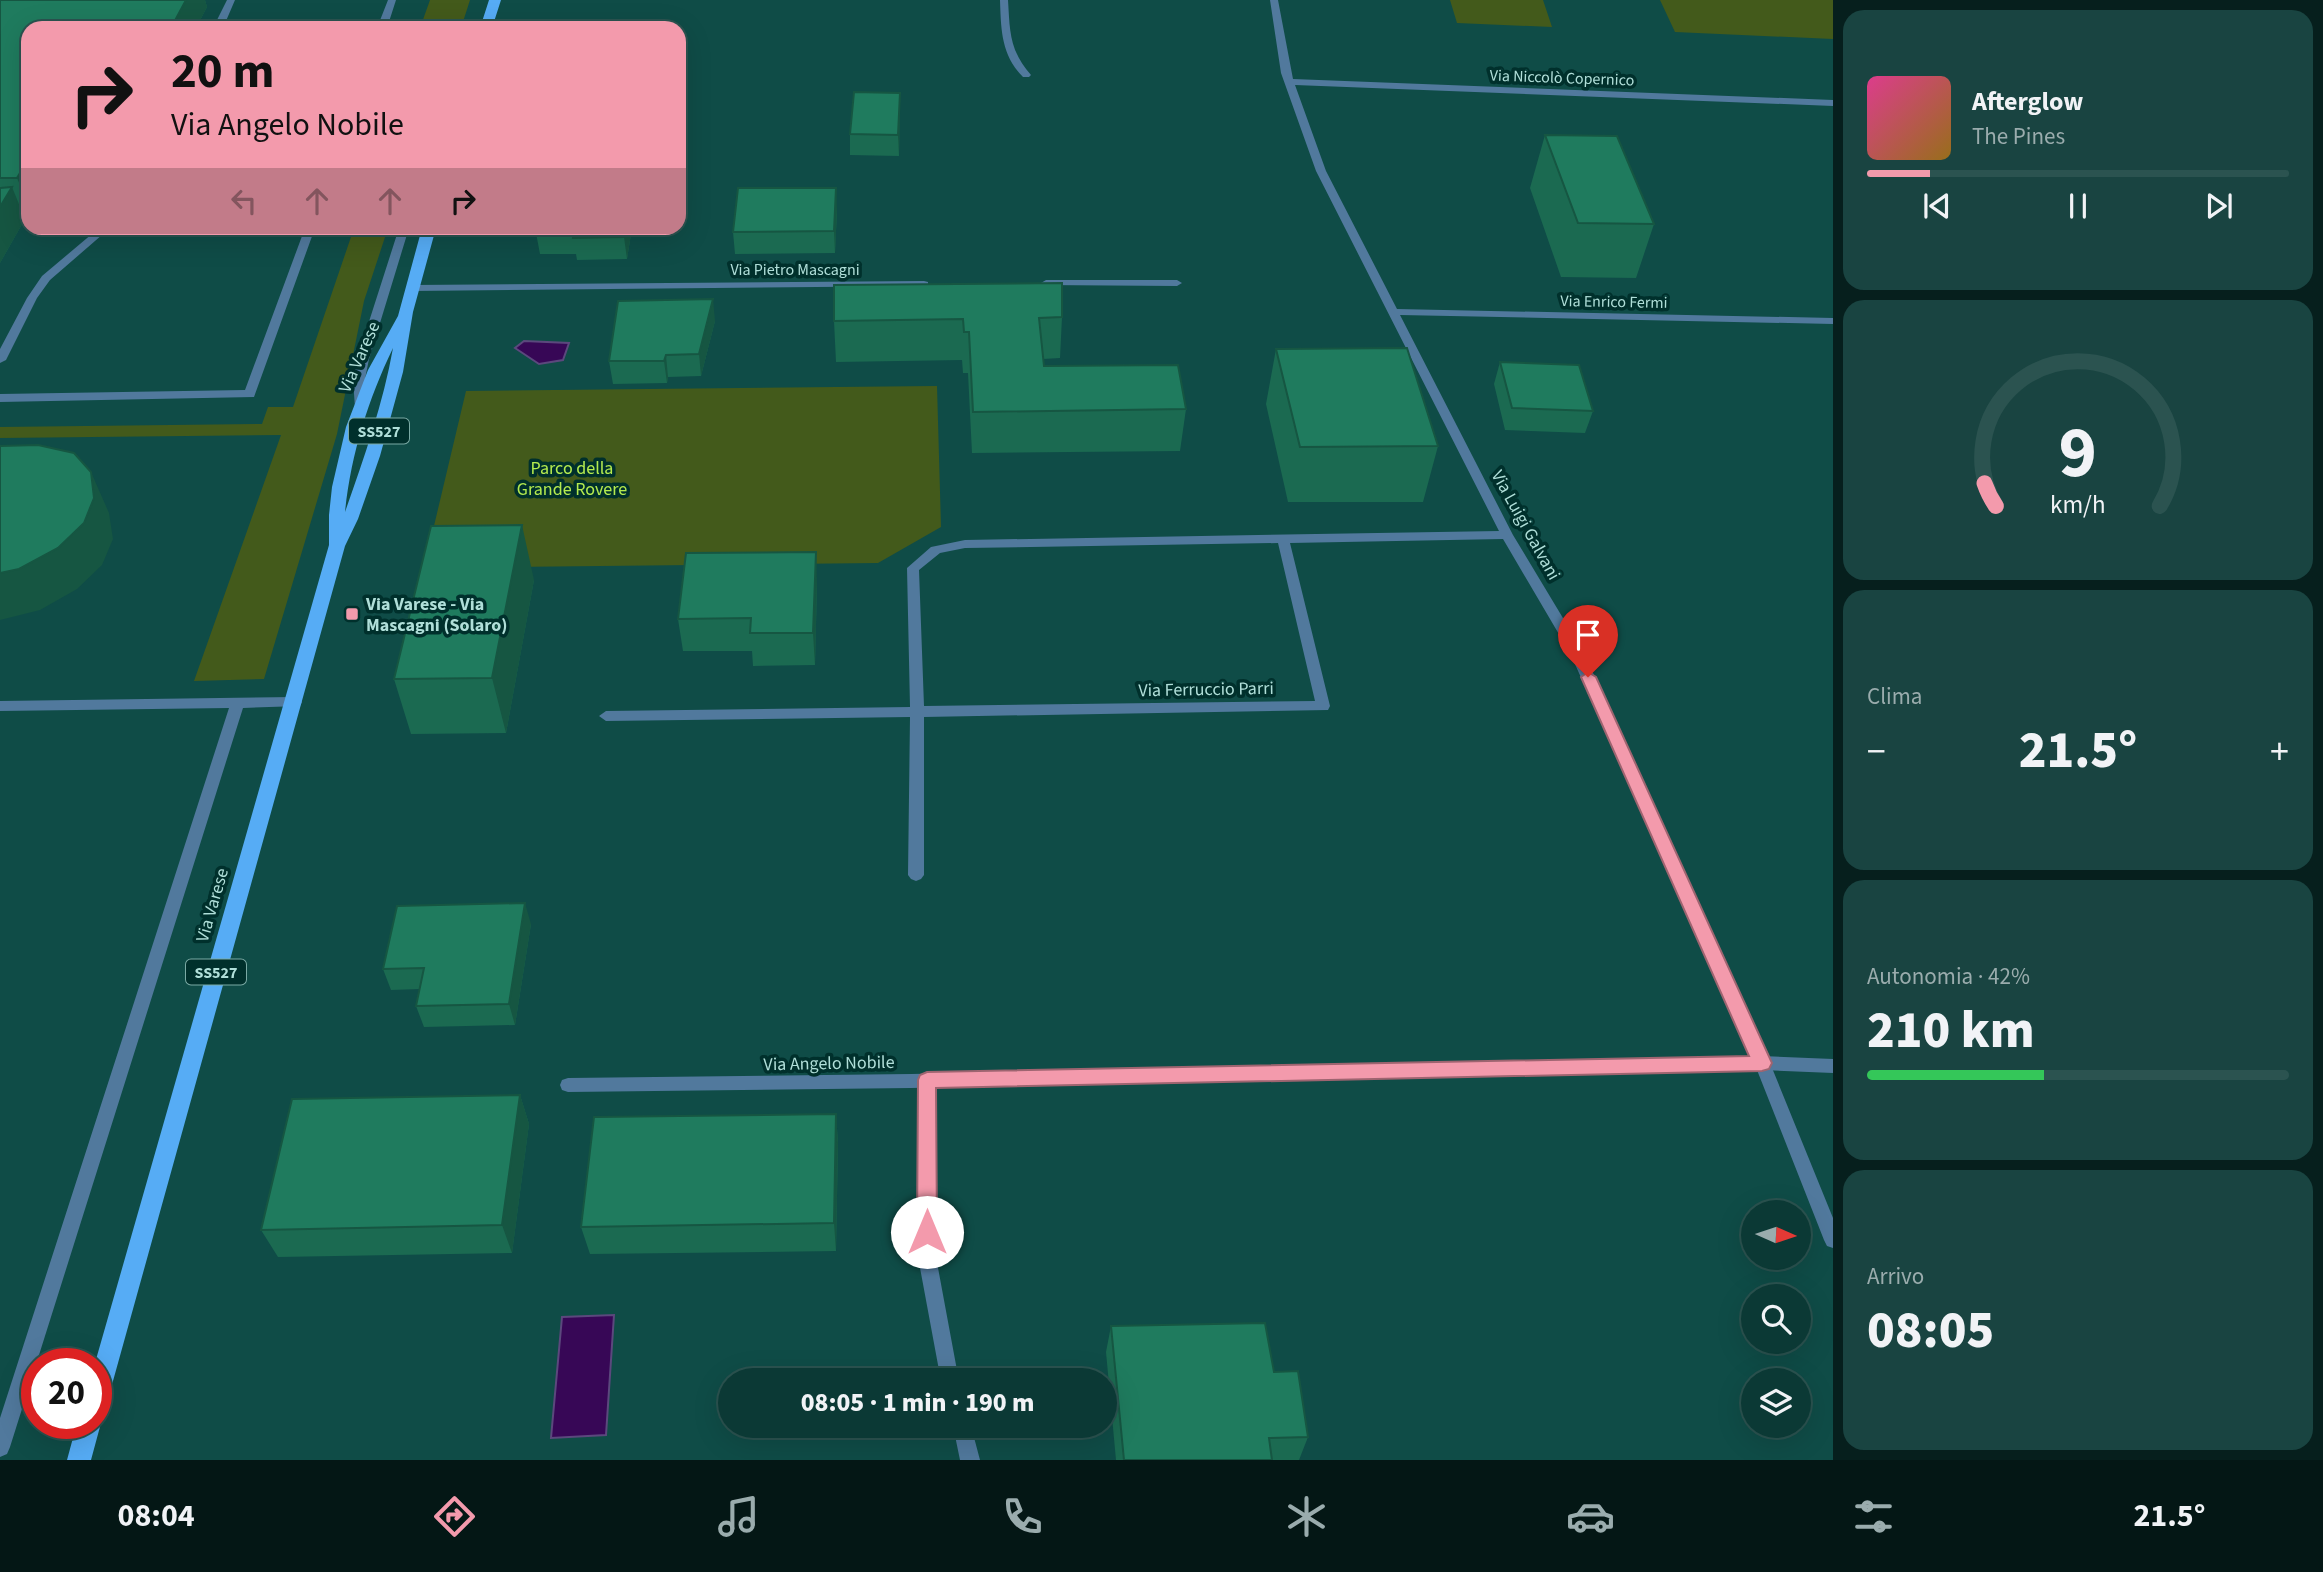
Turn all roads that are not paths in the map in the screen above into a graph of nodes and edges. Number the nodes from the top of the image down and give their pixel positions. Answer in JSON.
{"nodes":[{"id":1,"x":232,"y":0,"type":"edge"},
{"id":2,"x":392,"y":0,"type":"edge"},
{"id":3,"x":495,"y":0,"type":"edge"},
{"id":4,"x":1004,"y":0,"type":"edge"},
{"id":5,"x":1273,"y":0,"type":"edge"},
{"id":6,"x":222,"y":21,"type":"edge"},
{"id":7,"x":384,"y":21,"type":"edge"},
{"id":8,"x":488,"y":21,"type":"edge"},
{"id":9,"x":1026,"y":75,"type":"dead end"},
{"id":10,"x":1289,"y":82,"type":"junction"},
{"id":11,"x":1833,"y":103,"type":"edge"},
{"id":12,"x":0,"y":214,"type":"edge"},
{"id":13,"x":21,"y":214,"type":"edge"},
{"id":14,"x":96,"y":235,"type":"edge"},
{"id":15,"x":307,"y":235,"type":"edge"},
{"id":16,"x":402,"y":235,"type":"edge"},
{"id":17,"x":427,"y":235,"type":"edge"},
{"id":18,"x":1177,"y":283,"type":"dead end"},
{"id":19,"x":932,"y":284,"type":"edge"},
{"id":20,"x":1027,"y":284,"type":"edge"},
{"id":21,"x":412,"y":288,"type":"junction"},
{"id":22,"x":406,"y":312,"type":"junction"},
{"id":23,"x":1394,"y":312,"type":"junction"},
{"id":24,"x":1833,"y":321,"type":"edge"},
{"id":25,"x":0,"y":360,"type":"edge"},
{"id":26,"x":0,"y":398,"type":"edge"},
{"id":27,"x":361,"y":408,"type":"junction"},
{"id":28,"x":1507,"y":535,"type":"junction"},
{"id":29,"x":1283,"y":539,"type":"junction"},
{"id":30,"x":337,"y":546,"type":"junction"},
{"id":31,"x":295,"y":702,"type":"junction"},
{"id":32,"x":238,"y":703,"type":"junction"},
{"id":33,"x":0,"y":706,"type":"edge"},
{"id":34,"x":917,"y":713,"type":"junction"},
{"id":35,"x":606,"y":716,"type":"dead end"},
{"id":36,"x":916,"y":875,"type":"dead end"},
{"id":37,"x":1762,"y":1063,"type":"junction"},
{"id":38,"x":1833,"y":1066,"type":"edge"},
{"id":39,"x":927,"y":1080,"type":"junction"},
{"id":40,"x":568,"y":1085,"type":"dead end"},
{"id":41,"x":1833,"y":1240,"type":"edge"},
{"id":42,"x":110,"y":1348,"type":"edge"},
{"id":43,"x":948,"y":1368,"type":"edge"},
{"id":44,"x":965,"y":1438,"type":"edge"},
{"id":45,"x":85,"y":1439,"type":"edge"},
{"id":46,"x":0,"y":1447,"type":"edge"},
{"id":47,"x":79,"y":1460,"type":"edge"},
{"id":48,"x":970,"y":1460,"type":"edge"}],
"edges":[{"from":1,"to":6,"type":"street"},
{"from":2,"to":7,"type":"street"},
{"from":3,"to":8,"type":"main road"},
{"from":4,"to":9,"type":"street"},
{"from":5,"to":10,"type":"street","name":"Via Luigi Galvani"},
{"from":10,"to":11,"type":"street","name":"Via Niccolò Copernico"},
{"from":10,"to":23,"type":"street","name":"Via Luigi Galvani"},
{"from":12,"to":13,"type":"street"},
{"from":14,"to":25,"type":"street"},
{"from":15,"to":26,"type":"street"},
{"from":16,"to":27,"type":"street"},
{"from":17,"to":21,"type":"main road","name":"Via Varese","number":"SS527"},
{"from":18,"to":20,"type":"street"},
{"from":19,"to":21,"type":"street","name":"Via Pietro Mascagni"},
{"from":21,"to":22,"type":"main road","name":"Via Varese","number":"SS527"},
{"from":22,"to":27,"type":"main road","name":"Via Varese","number":"SS527"},
{"from":22,"to":30,"type":"main road","name":"Via Varese","number":"SS527"},
{"from":23,"to":24,"type":"street","name":"Via Enrico Fermi"},
{"from":23,"to":28,"type":"street","name":"Via Luigi Galvani"},
{"from":27,"to":30,"type":"main road","name":"Via Varese","number":"SS527"},
{"from":28,"to":29,"type":"street"},
{"from":28,"to":37,"type":"street","name":"Via Luigi Galvani"},
{"from":29,"to":34,"type":"street"},
{"from":29,"to":34,"type":"street","name":"Via Ferruccio Parri"},
{"from":30,"to":31,"type":"main road","name":"Via Varese","number":"SS527"},
{"from":31,"to":32,"type":"street"},
{"from":31,"to":42,"type":"main road","name":"Via Varese","number":"SS527"},
{"from":32,"to":33,"type":"street"},
{"from":32,"to":46,"type":"street"},
{"from":34,"to":35,"type":"street","name":"Via Ferruccio Parri"},
{"from":34,"to":36,"type":"street"},
{"from":37,"to":38,"type":"street"},
{"from":37,"to":39,"type":"street","name":"Via Angelo Nobile"},
{"from":37,"to":41,"type":"street","name":"Via Luigi Galvani"},
{"from":39,"to":40,"type":"street","name":"Via Angelo Nobile"},
{"from":39,"to":43,"type":"street"},
{"from":44,"to":48,"type":"street"},
{"from":45,"to":47,"type":"main road"}]}
